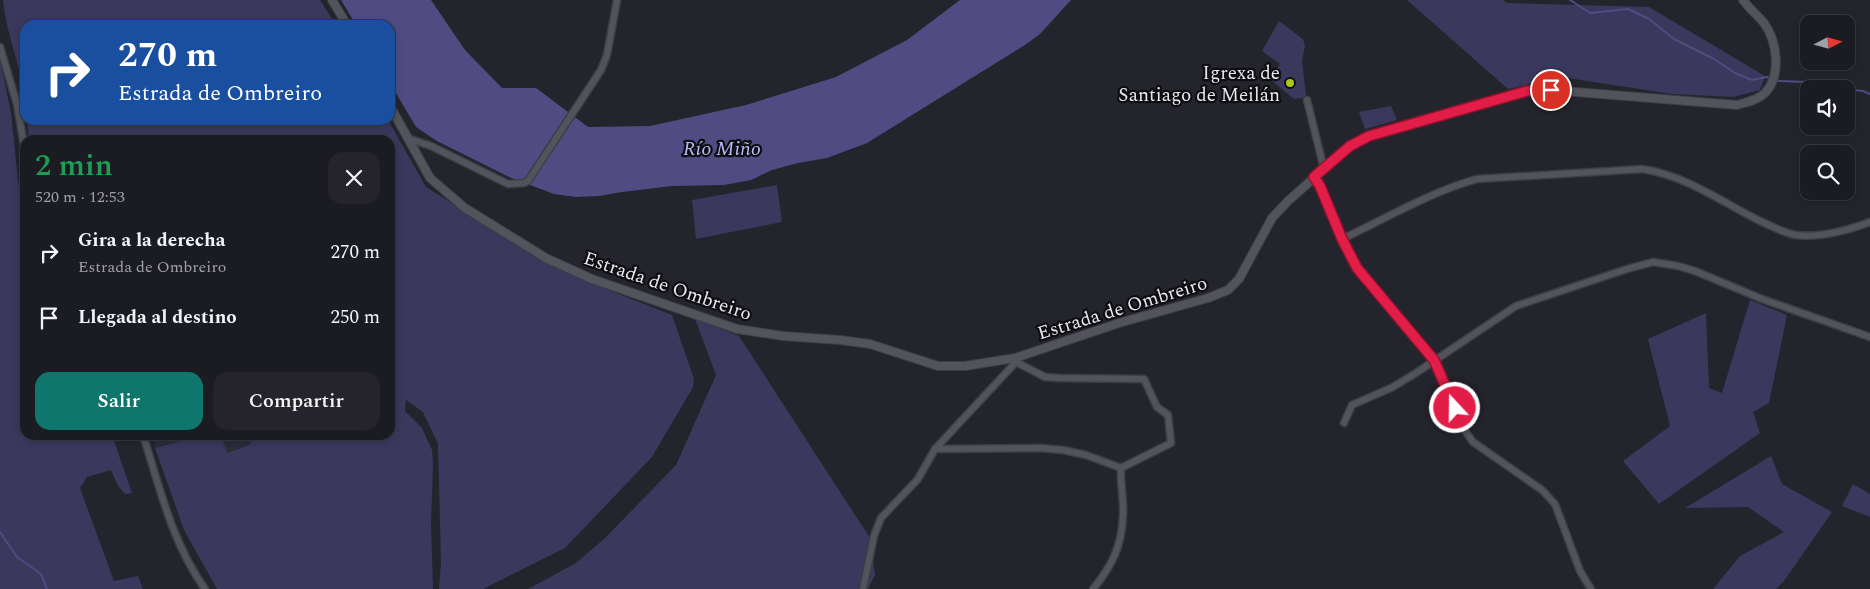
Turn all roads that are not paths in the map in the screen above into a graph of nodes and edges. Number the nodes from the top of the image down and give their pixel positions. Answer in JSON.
{"nodes":[{"id":1,"x":332,"y":0,"type":"edge"},
{"id":2,"x":617,"y":0,"type":"edge"},
{"id":3,"x":1743,"y":0,"type":"edge"},
{"id":4,"x":344,"y":20,"type":"edge"},
{"id":5,"x":0,"y":47,"type":"edge"},
{"id":6,"x":1307,"y":100,"type":"dead end"},
{"id":7,"x":395,"y":115,"type":"edge"},
{"id":8,"x":20,"y":122,"type":"edge"},
{"id":9,"x":407,"y":138,"type":"junction"},
{"id":10,"x":1324,"y":168,"type":"junction"},
{"id":11,"x":1314,"y":177,"type":"junction"},
{"id":12,"x":1870,"y":222,"type":"edge"},
{"id":13,"x":1342,"y":239,"type":"junction"},
{"id":14,"x":1870,"y":337,"type":"edge"},
{"id":15,"x":1016,"y":360,"type":"junction"},
{"id":16,"x":1434,"y":360,"type":"junction"},
{"id":17,"x":1344,"y":423,"type":"dead end"},
{"id":18,"x":146,"y":440,"type":"edge"},
{"id":19,"x":935,"y":449,"type":"junction"},
{"id":20,"x":1121,"y":468,"type":"junction"},
{"id":21,"x":205,"y":589,"type":"edge"},
{"id":22,"x":863,"y":589,"type":"edge"},
{"id":23,"x":1093,"y":589,"type":"edge"},
{"id":24,"x":1591,"y":589,"type":"edge"}],
"edges":[{"from":1,"to":4,"type":"street"},
{"from":2,"to":9,"type":"street"},
{"from":3,"to":10,"type":"street","name":"Estrada de Ombreiro"},
{"from":5,"to":8,"type":"street"},
{"from":6,"to":10,"type":"street"},
{"from":7,"to":9,"type":"street","name":"Estrada de Ombreiro"},
{"from":9,"to":15,"type":"street","name":"Estrada de Ombreiro"},
{"from":10,"to":11,"type":"street","name":"Estrada de Ombreiro"},
{"from":11,"to":13,"type":"street"},
{"from":11,"to":15,"type":"street","name":"Estrada de Ombreiro"},
{"from":12,"to":13,"type":"street"},
{"from":13,"to":16,"type":"street"},
{"from":14,"to":16,"type":"street"},
{"from":15,"to":19,"type":"street"},
{"from":15,"to":20,"type":"street"},
{"from":16,"to":17,"type":"street"},
{"from":16,"to":24,"type":"street"},
{"from":18,"to":21,"type":"street"},
{"from":19,"to":20,"type":"street"},
{"from":19,"to":22,"type":"street"},
{"from":20,"to":23,"type":"street"}]}
